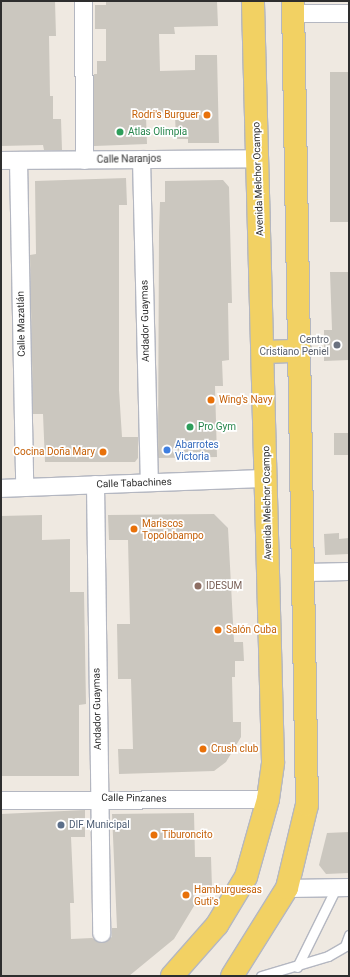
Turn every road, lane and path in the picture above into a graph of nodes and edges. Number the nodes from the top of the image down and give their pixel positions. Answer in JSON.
{"nodes":[{"id":1,"x":83,"y":1,"type":"edge"},
{"id":2,"x":253,"y":1,"type":"edge"},
{"id":3,"x":294,"y":7,"type":"edge"},
{"id":4,"x":349,"y":13,"type":"edge"},
{"id":5,"x":257,"y":158,"type":"junction"},
{"id":6,"x":141,"y":159,"type":"junction"},
{"id":7,"x":1,"y":160,"type":"edge"},
{"id":8,"x":18,"y":160,"type":"junction"},
{"id":9,"x":84,"y":160,"type":"junction"},
{"id":10,"x":300,"y":350,"type":"junction"},
{"id":11,"x":263,"y":352,"type":"junction"},
{"id":12,"x":267,"y":478,"type":"junction"},
{"id":13,"x":149,"y":482,"type":"junction"},
{"id":14,"x":94,"y":484,"type":"junction"},
{"id":15,"x":24,"y":487,"type":"junction"},
{"id":16,"x":1,"y":488,"type":"edge"},
{"id":17,"x":349,"y":571,"type":"edge"},
{"id":18,"x":305,"y":572,"type":"junction"},
{"id":19,"x":98,"y":797,"type":"junction"},
{"id":20,"x":268,"y":799,"type":"junction"},
{"id":21,"x":1,"y":800,"type":"edge"},
{"id":22,"x":287,"y":888,"type":"junction"},
{"id":23,"x":342,"y":888,"type":"edge"},
{"id":24,"x":101,"y":933,"type":"dead end"},
{"id":25,"x":349,"y":935,"type":"edge"},
{"id":26,"x":297,"y":967,"type":"junction"},
{"id":27,"x":172,"y":976,"type":"edge"},
{"id":28,"x":232,"y":976,"type":"edge"},
{"id":29,"x":261,"y":976,"type":"edge"}],
"edges":[{"from":1,"to":9,"type":"street"},
{"from":2,"to":5,"type":"main road","name":"Avenida Melchor Ocampo"},
{"from":3,"to":4,"type":"street"},
{"from":3,"to":10,"type":"main road"},
{"from":5,"to":6,"type":"street","name":"Calle Naranjos"},
{"from":5,"to":11,"type":"main road","name":"Avenida Melchor Ocampo"},
{"from":6,"to":9,"type":"street","name":"Calle Naranjos"},
{"from":6,"to":13,"type":"street","name":"Andador Guaymas"},
{"from":7,"to":8,"type":"street","name":"Calle Naranjos"},
{"from":8,"to":9,"type":"street","name":"Calle Naranjos"},
{"from":8,"to":15,"type":"street","name":"Calle Mazatlán"},
{"from":10,"to":11,"type":"main road"},
{"from":10,"to":18,"type":"main road"},
{"from":11,"to":12,"type":"main road","name":"Avenida Melchor Ocampo"},
{"from":12,"to":13,"type":"street","name":"Calle Tabachines"},
{"from":12,"to":20,"type":"main road","name":"Avenida Melchor Ocampo"},
{"from":13,"to":14,"type":"street","name":"Calle Tabachines"},
{"from":14,"to":15,"type":"street","name":"Calle Tabachines"},
{"from":14,"to":19,"type":"street","name":"Andador Guaymas"},
{"from":15,"to":16,"type":"street","name":"Calle Tabachines"},
{"from":17,"to":18,"type":"street"},
{"from":18,"to":22,"type":"main road"},
{"from":19,"to":20,"type":"street","name":"Calle Pinzanes"},
{"from":19,"to":21,"type":"street","name":"Calle Pinzanes"},
{"from":19,"to":24,"type":"street","name":"Andador Guaymas"},
{"from":20,"to":27,"type":"main road","name":"Avenida Melchor Ocampo"},
{"from":22,"to":23,"type":"street"},
{"from":22,"to":28,"type":"main road"},
{"from":23,"to":26,"type":"lane"},
{"from":25,"to":26,"type":"lane"},
{"from":26,"to":29,"type":"lane"}]}
